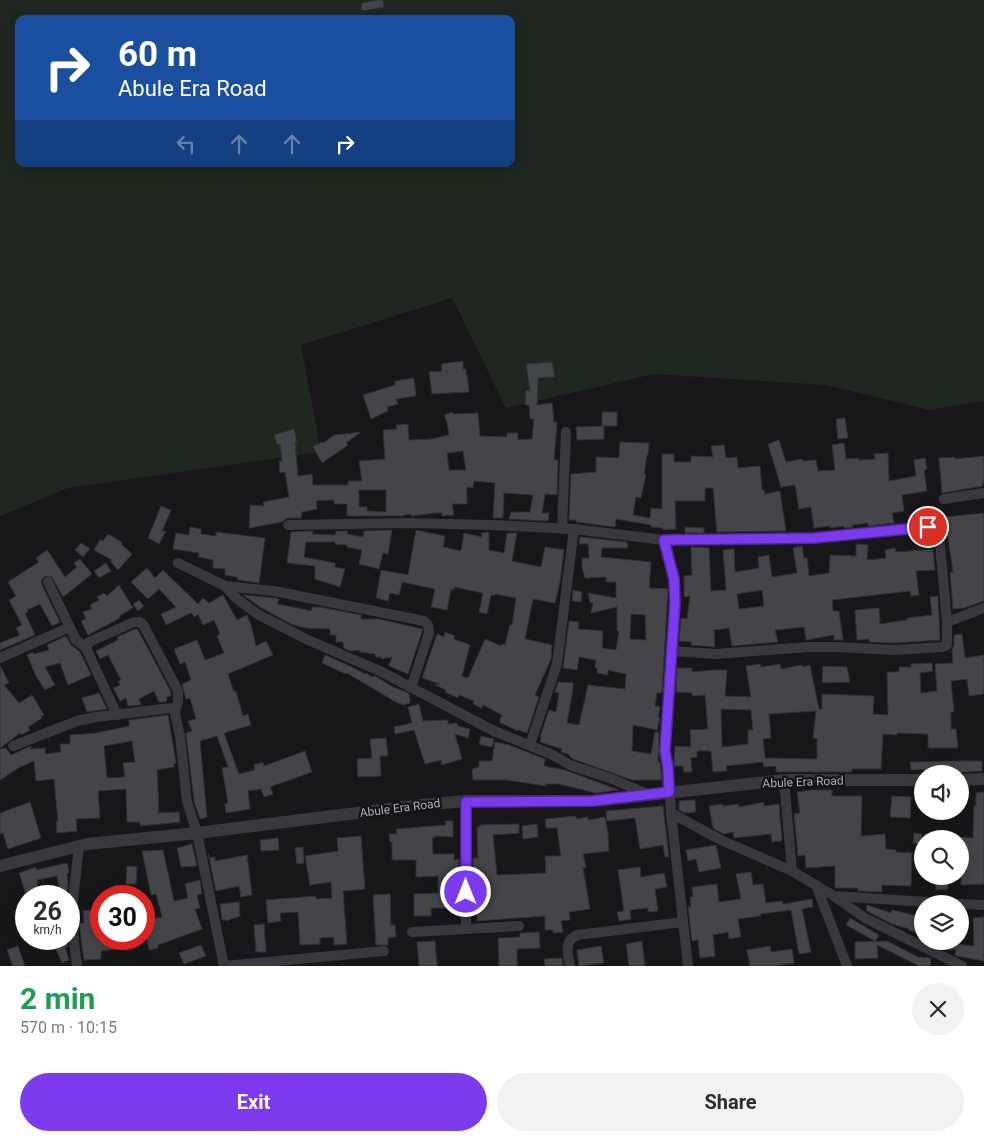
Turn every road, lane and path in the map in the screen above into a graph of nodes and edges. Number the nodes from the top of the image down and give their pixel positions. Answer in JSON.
{"nodes":[{"id":1,"x":566,"y":432,"type":"dead end"},
{"id":2,"x":984,"y":494,"type":"edge"},
{"id":3,"x":944,"y":499,"type":"dead end"},
{"id":4,"x":288,"y":525,"type":"dead end"},
{"id":5,"x":562,"y":529,"type":"junction"},
{"id":6,"x":574,"y":529,"type":"junction"},
{"id":7,"x":664,"y":540,"type":"junction"},
{"id":8,"x":178,"y":563,"type":"dead end"},
{"id":9,"x":48,"y":582,"type":"dead end"},
{"id":10,"x":225,"y":586,"type":"junction"},
{"id":11,"x":984,"y":608,"type":"edge"},
{"id":12,"x":947,"y":622,"type":"junction"},
{"id":13,"x":70,"y":627,"type":"junction"},
{"id":14,"x":86,"y":648,"type":"junction"},
{"id":15,"x":671,"y":651,"type":"junction"},
{"id":16,"x":0,"y":658,"type":"edge"},
{"id":17,"x":411,"y":688,"type":"junction"},
{"id":18,"x":175,"y":711,"type":"junction"},
{"id":19,"x":117,"y":715,"type":"junction"},
{"id":20,"x":530,"y":745,"type":"junction"},
{"id":21,"x":13,"y":746,"type":"dead end"},
{"id":22,"x":984,"y":779,"type":"edge"},
{"id":23,"x":784,"y":780,"type":"junction"},
{"id":24,"x":914,"y":780,"type":"edge"},
{"id":25,"x":969,"y":780,"type":"edge"},
{"id":26,"x":669,"y":792,"type":"junction"},
{"id":27,"x":650,"y":795,"type":"junction"},
{"id":28,"x":466,"y":802,"type":"junction"},
{"id":29,"x":671,"y":813,"type":"junction"},
{"id":30,"x":196,"y":833,"type":"junction"},
{"id":31,"x":79,"y":846,"type":"junction"},
{"id":32,"x":0,"y":866,"type":"edge"},
{"id":33,"x":792,"y":872,"type":"junction"},
{"id":34,"x":816,"y":885,"type":"junction"},
{"id":35,"x":834,"y":896,"type":"junction"},
{"id":36,"x":914,"y":901,"type":"edge"},
{"id":37,"x":969,"y":905,"type":"edge"},
{"id":38,"x":984,"y":906,"type":"edge"},
{"id":39,"x":683,"y":922,"type":"junction"},
{"id":40,"x":519,"y":926,"type":"dead end"},
{"id":41,"x":466,"y":929,"type":"junction"},
{"id":42,"x":412,"y":932,"type":"dead end"},
{"id":43,"x":384,"y":951,"type":"dead end"},
{"id":44,"x":76,"y":966,"type":"edge"},
{"id":45,"x":224,"y":966,"type":"edge"},
{"id":46,"x":570,"y":966,"type":"edge"},
{"id":47,"x":688,"y":966,"type":"edge"},
{"id":48,"x":847,"y":966,"type":"edge"},
{"id":49,"x":962,"y":966,"type":"edge"}],
"edges":[{"from":1,"to":5,"type":"street"},
{"from":2,"to":3,"type":"street"},
{"from":4,"to":5,"type":"street"},
{"from":5,"to":6,"type":"street"},
{"from":6,"to":7,"type":"street"},
{"from":6,"to":20,"type":"street"},
{"from":7,"to":12,"type":"street"},
{"from":7,"to":15,"type":"street"},
{"from":8,"to":10,"type":"street"},
{"from":9,"to":13,"type":"street"},
{"from":10,"to":17,"type":"street"},
{"from":10,"to":17,"type":"street"},
{"from":11,"to":12,"type":"street"},
{"from":12,"to":15,"type":"street"},
{"from":13,"to":14,"type":"street"},
{"from":13,"to":16,"type":"street"},
{"from":14,"to":18,"type":"street"},
{"from":14,"to":19,"type":"street"},
{"from":15,"to":26,"type":"street"},
{"from":17,"to":20,"type":"street"},
{"from":18,"to":19,"type":"street"},
{"from":18,"to":30,"type":"street"},
{"from":19,"to":21,"type":"street"},
{"from":20,"to":27,"type":"street"},
{"from":22,"to":25,"type":"street"},
{"from":23,"to":24,"type":"street","name":"Abule Era Road"},
{"from":23,"to":26,"type":"street","name":"Abule Era Road"},
{"from":23,"to":33,"type":"street"},
{"from":26,"to":27,"type":"street","name":"Abule Era Road"},
{"from":26,"to":29,"type":"street"},
{"from":27,"to":28,"type":"street","name":"Abule Era Road"},
{"from":28,"to":30,"type":"street","name":"Abule Era Road"},
{"from":28,"to":41,"type":"street"},
{"from":29,"to":33,"type":"street"},
{"from":29,"to":39,"type":"street"},
{"from":30,"to":31,"type":"street","name":"Abule Era Road"},
{"from":30,"to":45,"type":"street"},
{"from":31,"to":32,"type":"street","name":"Abule Era Road"},
{"from":31,"to":44,"type":"street"},
{"from":33,"to":34,"type":"street"},
{"from":34,"to":35,"type":"street"},
{"from":34,"to":48,"type":"street"},
{"from":35,"to":36,"type":"street"},
{"from":35,"to":49,"type":"street"},
{"from":37,"to":38,"type":"street"},
{"from":39,"to":46,"type":"street"},
{"from":39,"to":47,"type":"street"},
{"from":40,"to":41,"type":"street"},
{"from":41,"to":42,"type":"street"},
{"from":43,"to":45,"type":"street"}]}
